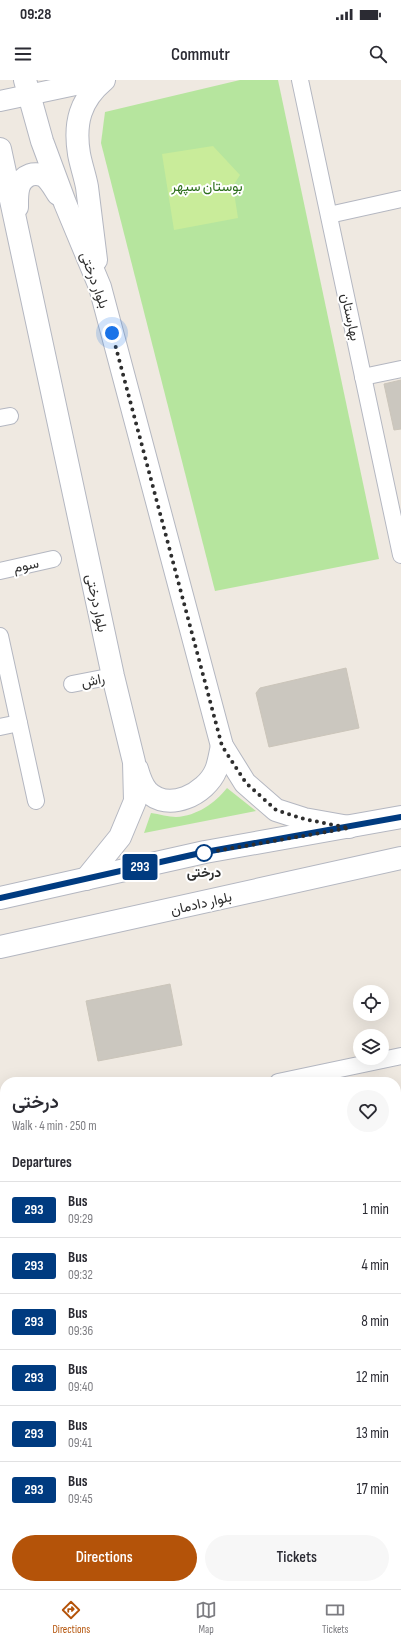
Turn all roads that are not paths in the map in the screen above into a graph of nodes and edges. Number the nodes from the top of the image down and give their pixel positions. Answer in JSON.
{"nodes":[{"id":1,"x":99,"y":80,"type":"edge"},
{"id":2,"x":104,"y":80,"type":"edge"},
{"id":3,"x":300,"y":80,"type":"edge"},
{"id":4,"x":27,"y":88,"type":"edge"},
{"id":5,"x":0,"y":101,"type":"edge"},
{"id":6,"x":0,"y":149,"type":"edge"},
{"id":7,"x":401,"y":199,"type":"edge"},
{"id":8,"x":65,"y":203,"type":"junction"},
{"id":9,"x":329,"y":215,"type":"junction"},
{"id":10,"x":18,"y":226,"type":"junction"},
{"id":11,"x":100,"y":287,"type":"junction"},
{"id":12,"x":401,"y":369,"type":"edge"},
{"id":13,"x":363,"y":377,"type":"junction"},
{"id":14,"x":399,"y":538,"type":"edge"},
{"id":15,"x":401,"y":555,"type":"edge"},
{"id":16,"x":53,"y":559,"type":"dead end"},
{"id":17,"x":0,"y":571,"type":"edge"},
{"id":18,"x":0,"y":636,"type":"edge"},
{"id":19,"x":113,"y":676,"type":"junction"},
{"id":20,"x":72,"y":684,"type":"dead end"},
{"id":21,"x":19,"y":723,"type":"junction"},
{"id":22,"x":0,"y":727,"type":"edge"},
{"id":23,"x":222,"y":746,"type":"junction"},
{"id":24,"x":134,"y":762,"type":"junction"},
{"id":25,"x":36,"y":801,"type":"dead end"},
{"id":26,"x":401,"y":817,"type":"edge"},
{"id":27,"x":349,"y":828,"type":"junction"},
{"id":28,"x":401,"y":858,"type":"edge"},
{"id":29,"x":86,"y":879,"type":"junction"},
{"id":30,"x":0,"y":898,"type":"edge"},
{"id":31,"x":0,"y":947,"type":"edge"},
{"id":32,"x":401,"y":1056,"type":"edge"},
{"id":33,"x":302,"y":1077,"type":"edge"}],
"edges":[{"from":1,"to":4,"type":"street"},
{"from":2,"to":11,"type":"main road"},
{"from":3,"to":9,"type":"street","name":"بهارستان"},
{"from":4,"to":5,"type":"street"},
{"from":4,"to":8,"type":"main road","name":"بلوار درختی"},
{"from":6,"to":10,"type":"main road","name":"بلوار درختی"},
{"from":7,"to":9,"type":"street"},
{"from":8,"to":10,"type":"main road"},
{"from":8,"to":11,"type":"main road","name":"بلوار درختی"},
{"from":9,"to":13,"type":"street","name":"بهارستان"},
{"from":10,"to":19,"type":"main road","name":"بلوار درختی"},
{"from":11,"to":23,"type":"main road","name":"بلوار درختی"},
{"from":12,"to":13,"type":"street"},
{"from":13,"to":14,"type":"street","name":"بهارستان"},
{"from":14,"to":15,"type":"street","name":"بهارستان"},
{"from":16,"to":17,"type":"street","name":"سوم"},
{"from":18,"to":21,"type":"street"},
{"from":19,"to":20,"type":"street","name":"راش"},
{"from":19,"to":24,"type":"main road","name":"بلوار درختی"},
{"from":21,"to":22,"type":"street"},
{"from":21,"to":25,"type":"street"},
{"from":23,"to":24,"type":"main road"},
{"from":23,"to":27,"type":"main road","name":"بلوار درختی"},
{"from":24,"to":29,"type":"main road","name":"بلوار درختی"},
{"from":26,"to":27,"type":"main road"},
{"from":27,"to":29,"type":"main road"},
{"from":28,"to":31,"type":"main road","name":"بلوار دادمان"},
{"from":29,"to":30,"type":"main road"},
{"from":32,"to":33,"type":"street"}]}
